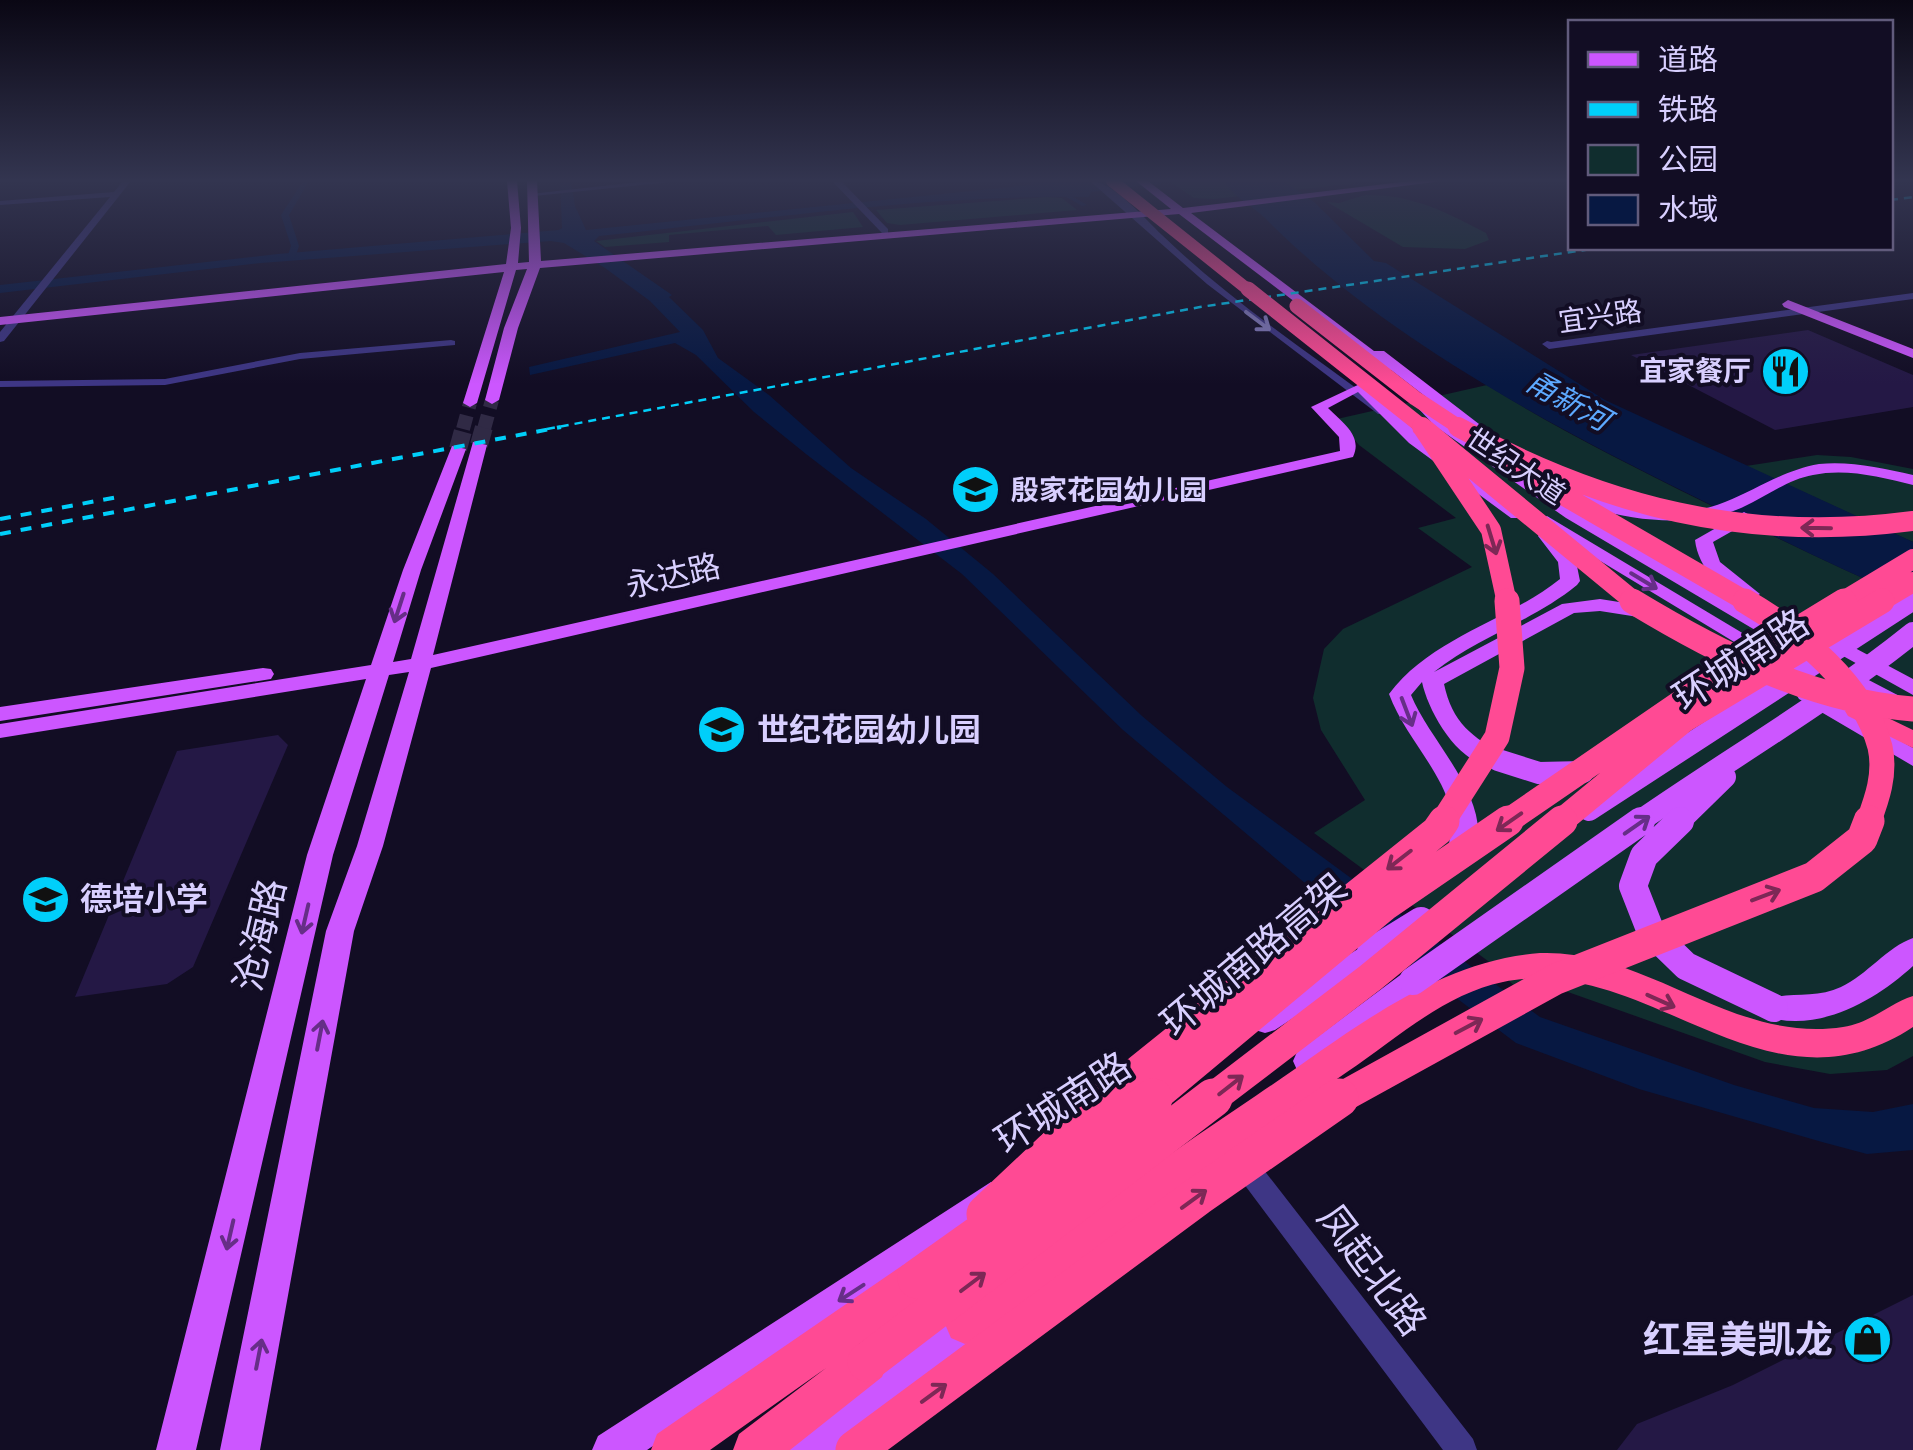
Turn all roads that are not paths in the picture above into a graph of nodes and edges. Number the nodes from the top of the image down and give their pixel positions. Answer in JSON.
{"nodes":[{"id":1,"x":70,"y":249,"type":"edge"},
{"id":2,"x":514,"y":249,"type":"edge"},
{"id":3,"x":535,"y":249,"type":"edge"},
{"id":4,"x":691,"y":249,"type":"edge"},
{"id":5,"x":699,"y":249,"type":"edge"},
{"id":6,"x":1187,"y":249,"type":"edge"},
{"id":7,"x":1203,"y":249,"type":"edge"},
{"id":8,"x":1212,"y":249,"type":"edge"},
{"id":9,"x":1231,"y":249,"type":"edge"},
{"id":10,"x":621,"y":255,"type":"junction"},
{"id":11,"x":583,"y":258,"type":"junction"},
{"id":12,"x":535,"y":262,"type":"junction"},
{"id":13,"x":512,"y":265,"type":"junction"},
{"id":14,"x":421,"y":278,"type":"junction"},
{"id":15,"x":1913,"y":292,"type":"edge"},
{"id":16,"x":1801,"y":306,"type":"junction"},
{"id":17,"x":522,"y":308,"type":"junction"},
{"id":18,"x":498,"y":311,"type":"junction"},
{"id":19,"x":0,"y":312,"type":"edge"},
{"id":20,"x":12,"y":317,"type":"edge"},
{"id":21,"x":0,"y":339,"type":"edge"},
{"id":22,"x":1354,"y":340,"type":"junction"},
{"id":23,"x":451,"y":342,"type":"dead end"},
{"id":24,"x":1913,"y":352,"type":"edge"},
{"id":25,"x":0,"y":384,"type":"edge"},
{"id":26,"x":1357,"y":388,"type":"junction"},
{"id":27,"x":492,"y":400,"type":"tunnel mouth"},
{"id":28,"x":470,"y":403,"type":"tunnel mouth"},
{"id":29,"x":1455,"y":425,"type":"junction"},
{"id":30,"x":1424,"y":428,"type":"junction"},
{"id":31,"x":1546,"y":478,"type":"junction"},
{"id":32,"x":1913,"y":480,"type":"edge"},
{"id":33,"x":1913,"y":494,"type":"edge"},
{"id":34,"x":1913,"y":521,"type":"edge"},
{"id":35,"x":1913,"y":559,"type":"edge"},
{"id":36,"x":1913,"y":582,"type":"edge"},
{"id":37,"x":1913,"y":596,"type":"edge"},
{"id":38,"x":1776,"y":611,"type":"junction"},
{"id":39,"x":1717,"y":632,"type":"junction"},
{"id":40,"x":1913,"y":634,"type":"edge"},
{"id":41,"x":1913,"y":648,"type":"edge"},
{"id":42,"x":421,"y":656,"type":"junction"},
{"id":43,"x":1800,"y":656,"type":"junction"},
{"id":44,"x":383,"y":663,"type":"junction"},
{"id":45,"x":1813,"y":688,"type":"junction"},
{"id":46,"x":1913,"y":688,"type":"edge"},
{"id":47,"x":1844,"y":689,"type":"junction"},
{"id":48,"x":1913,"y":711,"type":"edge"},
{"id":49,"x":0,"y":714,"type":"edge"},
{"id":50,"x":0,"y":731,"type":"edge"},
{"id":51,"x":1913,"y":740,"type":"edge"},
{"id":52,"x":1913,"y":756,"type":"edge"},
{"id":53,"x":1632,"y":782,"type":"junction"},
{"id":54,"x":1366,"y":946,"type":"junction"},
{"id":55,"x":1913,"y":949,"type":"edge"},
{"id":56,"x":1424,"y":988,"type":"junction"},
{"id":57,"x":1913,"y":1008,"type":"edge"},
{"id":58,"x":1222,"y":1135,"type":"junction"},
{"id":59,"x":908,"y":1271,"type":"junction"},
{"id":60,"x":964,"y":1324,"type":"junction"},
{"id":61,"x":176,"y":1450,"type":"edge"},
{"id":62,"x":240,"y":1450,"type":"edge"},
{"id":63,"x":612,"y":1450,"type":"edge"},
{"id":64,"x":673,"y":1450,"type":"edge"},
{"id":65,"x":755,"y":1450,"type":"edge"},
{"id":66,"x":808,"y":1450,"type":"edge"},
{"id":67,"x":855,"y":1450,"type":"edge"},
{"id":68,"x":1462,"y":1450,"type":"edge"}],
"edges":[{"from":1,"to":20,"type":"street"},
{"from":2,"to":13,"type":"main road"},
{"from":3,"to":12,"type":"main road"},
{"from":4,"to":10,"type":"main road"},
{"from":5,"to":10,"type":"main road"},
{"from":6,"to":26,"type":"main road","name":"世纪大道","one_way":true},
{"from":7,"to":30,"type":"highway","bridge":true},
{"from":8,"to":29,"type":"highway","bridge":true},
{"from":9,"to":22,"type":"main road","name":"世纪大道"},
{"from":10,"to":11,"type":"main road"},
{"from":11,"to":12,"type":"main road"},
{"from":11,"to":17,"type":"main road"},
{"from":12,"to":13,"type":"main road"},
{"from":12,"to":17,"type":"main road"},
{"from":13,"to":14,"type":"main road"},
{"from":13,"to":18,"type":"main road"},
{"from":13,"to":20,"type":"main road"},
{"from":14,"to":18,"type":"main road"},
{"from":14,"to":20,"type":"main road"},
{"from":15,"to":16,"type":"street","name":"宜兴路"},
{"from":16,"to":16,"type":"street","name":"宜兴路"},
{"from":16,"to":24,"type":"main road"},
{"from":17,"to":27,"type":"main road"},
{"from":18,"to":28,"type":"main road"},
{"from":19,"to":20,"type":"main road"},
{"from":20,"to":21,"type":"street"},
{"from":22,"to":31,"type":"main road"},
{"from":22,"to":48,"type":"main road","name":"世纪大道"},
{"from":23,"to":25,"type":"street"},
{"from":26,"to":39,"type":"main road","name":"世纪大道","one_way":true},
{"from":26,"to":42,"type":"main road","name":"永达路"},
{"from":26,"to":54,"type":"main road","one_way":true,"bridge":true},
{"from":34,"to":29,"type":"highway","one_way":true,"bridge":true},
{"from":67,"to":29,"type":"highway","one_way":true,"bridge":true},
{"from":30,"to":48,"type":"highway","bridge":true},
{"from":30,"to":59,"type":"highway","one_way":true,"bridge":true},
{"from":31,"to":32,"type":"main road"},
{"from":31,"to":38,"type":"main road"},
{"from":33,"to":38,"type":"main road","bridge":true},
{"from":35,"to":59,"type":"highway","name":"环城南路高架","one_way":true,"bridge":true},
{"from":36,"to":43,"type":"main road","bridge":true},
{"from":65,"to":36,"type":"highway","one_way":true,"bridge":true},
{"from":37,"to":43,"type":"main road","bridge":true},
{"from":37,"to":53,"type":"main road","name":"环城南路","bridge":true},
{"from":38,"to":46,"type":"main road"},
{"from":39,"to":43,"type":"main road","bridge":true},
{"from":39,"to":45,"type":"highway"},
{"from":39,"to":51,"type":"main road","name":"世纪大道"},
{"from":39,"to":52,"type":"main road"},
{"from":40,"to":47,"type":"main road","bridge":true},
{"from":41,"to":47,"type":"main road","bridge":true},
{"from":42,"to":44,"type":"main road","name":"永达路"},
{"from":42,"to":44,"type":"main road","name":"沧海路","one_way":true},
{"from":62,"to":42,"type":"main road","name":"沧海路","one_way":true},
{"from":43,"to":53,"type":"main road","bridge":true},
{"from":44,"to":49,"type":"main road","name":"永达路"},
{"from":44,"to":50,"type":"main road","name":"永达路"},
{"from":44,"to":61,"type":"main road","name":"沧海路","one_way":true},
{"from":45,"to":51,"type":"highway"},
{"from":45,"to":52,"type":"main road"},
{"from":47,"to":55,"type":"main road","bridge":true},
{"from":56,"to":47,"type":"main road","one_way":true,"bridge":true},
{"from":53,"to":54,"type":"main road","name":"环城南路","bridge":true},
{"from":54,"to":59,"type":"main road","name":"环城南路"},
{"from":56,"to":57,"type":"highway","one_way":true,"bridge":true},
{"from":56,"to":58,"type":"highway"},
{"from":56,"to":60,"type":"main road"},
{"from":58,"to":60,"type":"highway"},
{"from":58,"to":68,"type":"street","name":"凤起北路"},
{"from":59,"to":63,"type":"main road","name":"环城南路","one_way":true},
{"from":59,"to":64,"type":"highway","name":"环城南路高架"},
{"from":60,"to":66,"type":"main road"}]}
